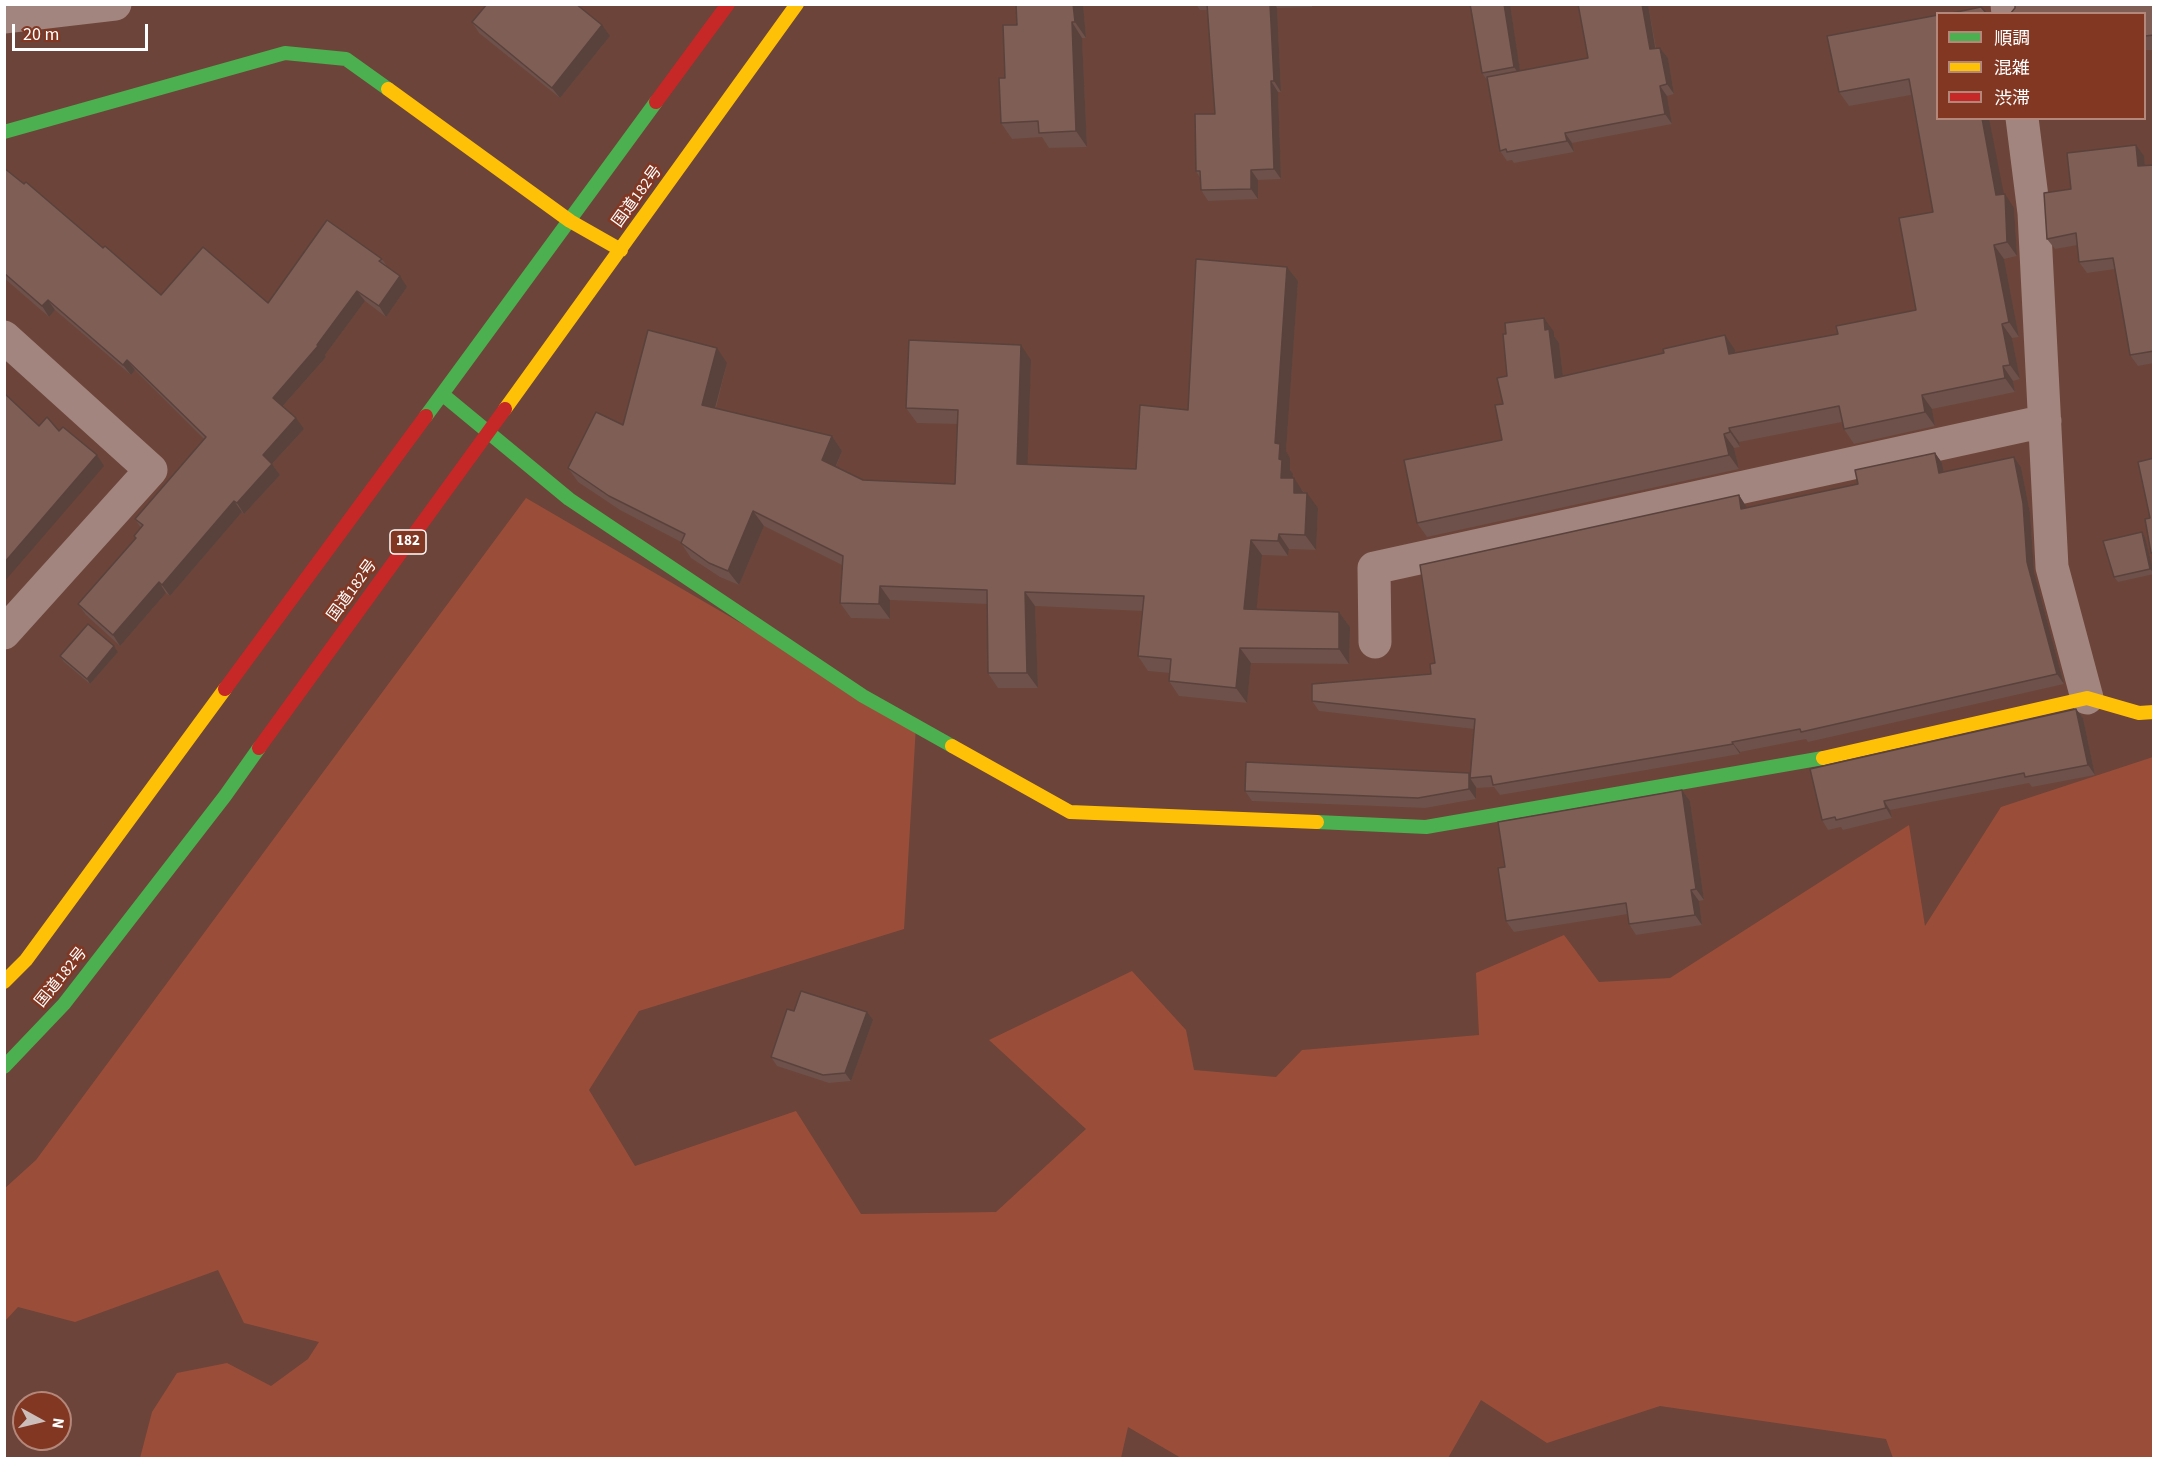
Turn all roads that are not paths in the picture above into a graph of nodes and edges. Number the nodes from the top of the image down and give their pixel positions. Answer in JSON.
{"nodes":[{"id":1,"x":116,"y":4,"type":"edge"},
{"id":2,"x":728,"y":4,"type":"edge"},
{"id":3,"x":797,"y":4,"type":"edge"},
{"id":4,"x":4,"y":17,"type":"edge"},
{"id":5,"x":2022,"y":120,"type":"edge"},
{"id":6,"x":4,"y":132,"type":"edge"},
{"id":7,"x":570,"y":221,"type":"junction"},
{"id":8,"x":621,"y":250,"type":"junction"},
{"id":9,"x":4,"y":337,"type":"edge"},
{"id":10,"x":442,"y":394,"type":"junction"},
{"id":11,"x":2045,"y":421,"type":"junction"},
{"id":12,"x":489,"y":431,"type":"junction"},
{"id":13,"x":4,"y":633,"type":"edge"},
{"id":14,"x":1375,"y":642,"type":"dead end"},
{"id":15,"x":2087,"y":698,"type":"junction"},
{"id":16,"x":2154,"y":712,"type":"edge"},
{"id":17,"x":4,"y":982,"type":"edge"},
{"id":18,"x":4,"y":1067,"type":"edge"}],
"edges":[{"from":1,"to":4,"type":"street"},
{"from":2,"to":7,"type":"main road"},
{"from":3,"to":8,"type":"main road","name":"国道182号","number":"182"},
{"from":5,"to":11,"type":"street"},
{"from":6,"to":7,"type":"main road"},
{"from":7,"to":8,"type":"main road"},
{"from":7,"to":10,"type":"main road"},
{"from":8,"to":12,"type":"main road","name":"国道182号","number":"182"},
{"from":9,"to":13,"type":"street"},
{"from":10,"to":12,"type":"main road"},
{"from":10,"to":17,"type":"main road"},
{"from":11,"to":14,"type":"street"},
{"from":11,"to":15,"type":"street"},
{"from":12,"to":15,"type":"main road"},
{"from":12,"to":18,"type":"main road","name":"国道182号","number":"182"},
{"from":15,"to":16,"type":"main road"}]}
